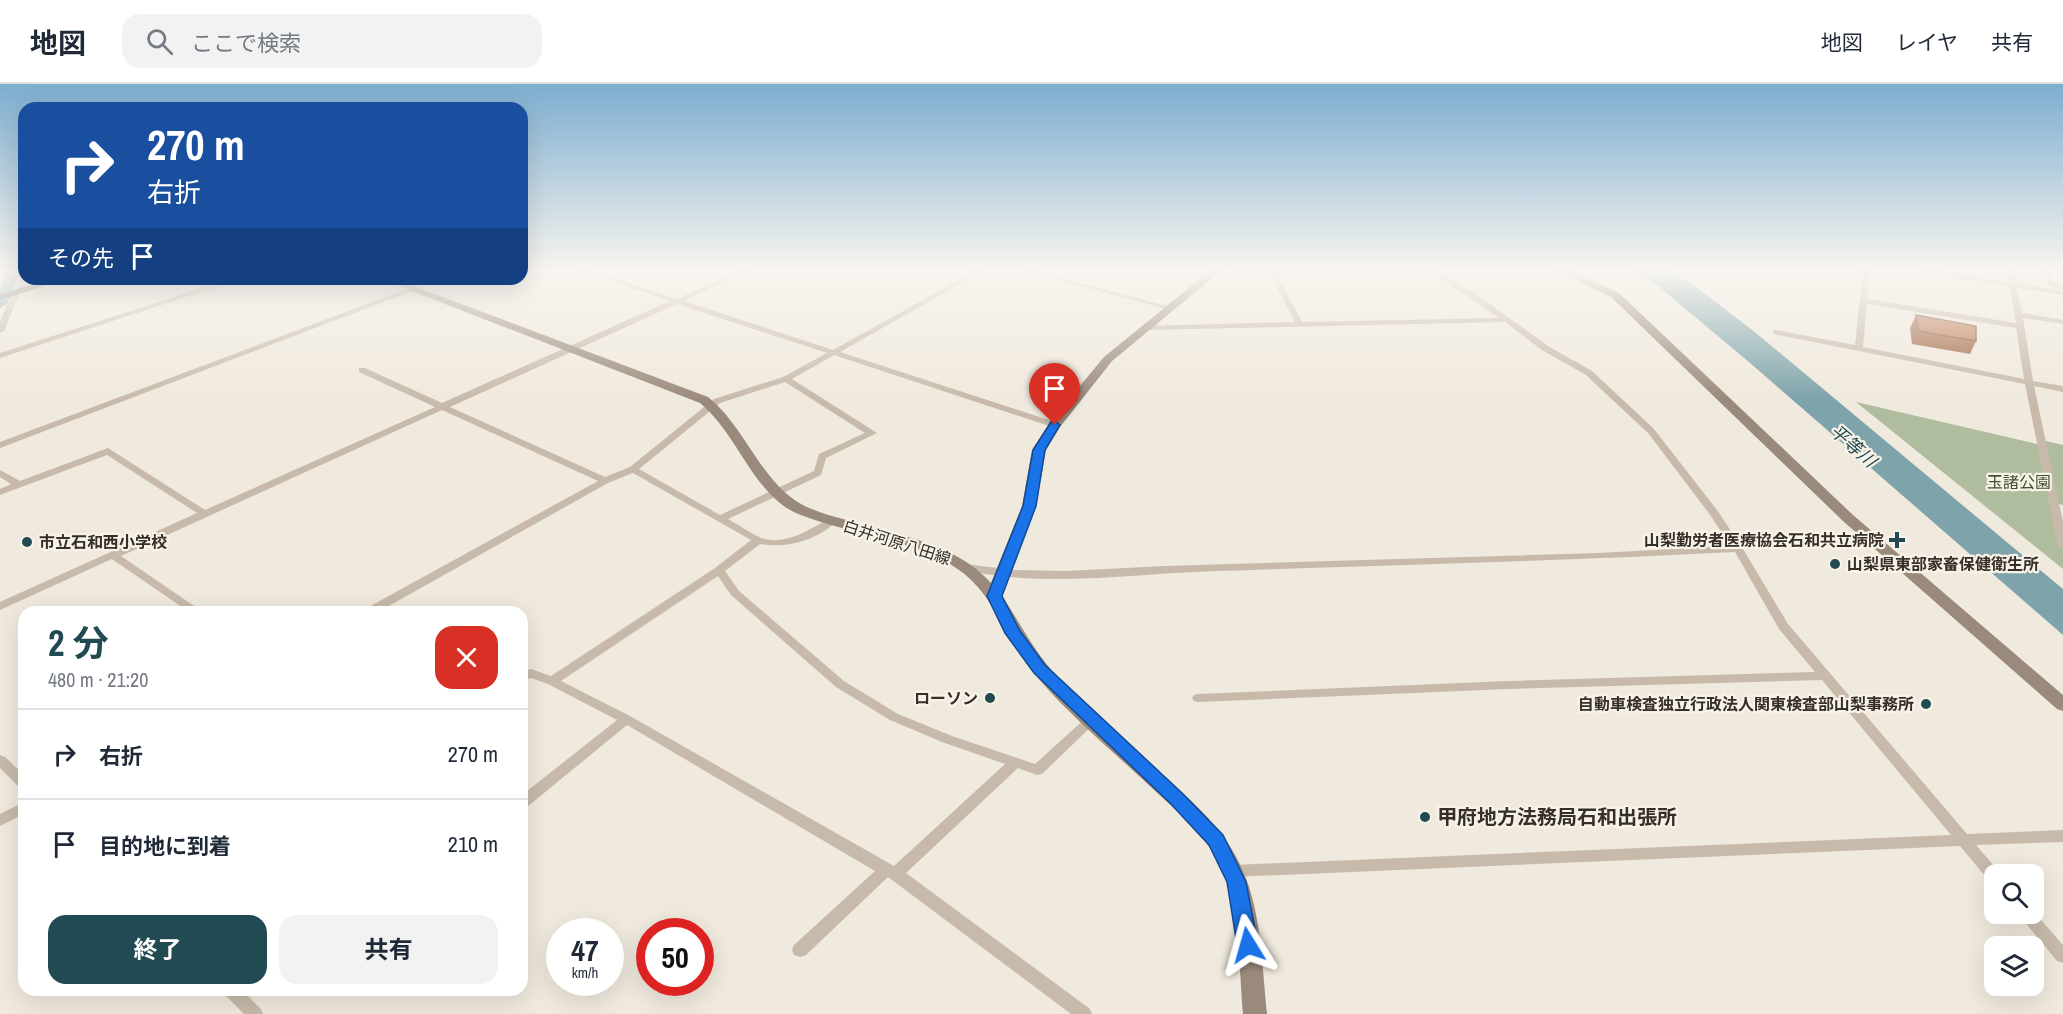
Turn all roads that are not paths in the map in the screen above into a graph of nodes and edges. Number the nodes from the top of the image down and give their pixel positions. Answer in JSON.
{"nodes":[{"id":1,"x":4,"y":313,"type":"edge"},
{"id":2,"x":131,"y":313,"type":"edge"},
{"id":3,"x":348,"y":313,"type":"edge"},
{"id":4,"x":478,"y":313,"type":"edge"},
{"id":5,"x":651,"y":313,"type":"edge"},
{"id":6,"x":716,"y":313,"type":"edge"},
{"id":7,"x":904,"y":313,"type":"edge"},
{"id":8,"x":1163,"y":313,"type":"edge"},
{"id":9,"x":1294,"y":313,"type":"edge"},
{"id":10,"x":1497,"y":313,"type":"edge"},
{"id":11,"x":1634,"y":313,"type":"edge"},
{"id":12,"x":1862,"y":313,"type":"edge"},
{"id":13,"x":1941,"y":313,"type":"edge"},
{"id":14,"x":2018,"y":315,"type":"joint"},
{"id":15,"x":1506,"y":320,"type":"junction"},
{"id":16,"x":2063,"y":322,"type":"edge"},
{"id":17,"x":1300,"y":325,"type":"junction"},
{"id":18,"x":2020,"y":326,"type":"junction"},
{"id":19,"x":1144,"y":328,"type":"junction"},
{"id":20,"x":0,"y":332,"type":"edge"},
{"id":21,"x":1776,"y":332,"type":"dead end"},
{"id":22,"x":1859,"y":348,"type":"junction"},
{"id":23,"x":572,"y":349,"type":"junction"},
{"id":24,"x":835,"y":352,"type":"junction"},
{"id":25,"x":0,"y":356,"type":"edge"},
{"id":26,"x":362,"y":370,"type":"dead end"},
{"id":27,"x":786,"y":379,"type":"junction"},
{"id":28,"x":2030,"y":382,"type":"junction"},
{"id":29,"x":2063,"y":389,"type":"edge"},
{"id":30,"x":712,"y":405,"type":"junction"},
{"id":31,"x":443,"y":407,"type":"junction"},
{"id":32,"x":1055,"y":425,"type":"junction"},
{"id":33,"x":0,"y":445,"type":"edge"},
{"id":34,"x":633,"y":469,"type":"junction"},
{"id":35,"x":0,"y":473,"type":"edge"},
{"id":36,"x":605,"y":481,"type":"junction"},
{"id":37,"x":19,"y":485,"type":"junction"},
{"id":38,"x":0,"y":492,"type":"edge"},
{"id":39,"x":777,"y":492,"type":"junction"},
{"id":40,"x":205,"y":514,"type":"junction"},
{"id":41,"x":719,"y":519,"type":"junction"},
{"id":42,"x":832,"y":521,"type":"junction"},
{"id":43,"x":758,"y":540,"type":"junction"},
{"id":44,"x":2063,"y":547,"type":"edge"},
{"id":45,"x":1738,"y":549,"type":"junction"},
{"id":46,"x":113,"y":555,"type":"junction"},
{"id":47,"x":966,"y":567,"type":"junction"},
{"id":48,"x":719,"y":570,"type":"junction"},
{"id":49,"x":1004,"y":574,"type":"junction"},
{"id":50,"x":994,"y":596,"type":"junction"},
{"id":51,"x":0,"y":606,"type":"edge"},
{"id":52,"x":188,"y":606,"type":"edge"},
{"id":53,"x":380,"y":606,"type":"edge"},
{"id":54,"x":528,"y":674,"type":"edge"},
{"id":55,"x":1823,"y":676,"type":"junction"},
{"id":56,"x":552,"y":681,"type":"junction"},
{"id":57,"x":1198,"y":698,"type":"dead end"},
{"id":58,"x":2063,"y":705,"type":"edge"},
{"id":59,"x":626,"y":719,"type":"junction"},
{"id":60,"x":1092,"y":719,"type":"junction"},
{"id":61,"x":0,"y":760,"type":"edge"},
{"id":62,"x":1015,"y":763,"type":"junction"},
{"id":63,"x":18,"y":777,"type":"edge"},
{"id":64,"x":528,"y":798,"type":"edge"},
{"id":65,"x":18,"y":810,"type":"edge"},
{"id":66,"x":0,"y":821,"type":"edge"},
{"id":67,"x":2063,"y":836,"type":"edge"},
{"id":68,"x":1963,"y":841,"type":"junction"},
{"id":69,"x":1984,"y":865,"type":"edge"},
{"id":70,"x":891,"y":871,"type":"junction"},
{"id":71,"x":1232,"y":871,"type":"junction"},
{"id":72,"x":2035,"y":924,"type":"edge"},
{"id":73,"x":800,"y":950,"type":"dead end"},
{"id":74,"x":2063,"y":956,"type":"edge"},
{"id":75,"x":237,"y":996,"type":"edge"},
{"id":76,"x":255,"y":1014,"type":"edge"},
{"id":77,"x":1084,"y":1014,"type":"edge"},
{"id":78,"x":1255,"y":1014,"type":"edge"}],
"edges":[{"from":1,"to":20,"type":"street"},
{"from":2,"to":25,"type":"street"},
{"from":3,"to":33,"type":"street"},
{"from":4,"to":23,"type":"street","name":"白井河原八田線"},
{"from":5,"to":23,"type":"street"},
{"from":6,"to":24,"type":"street"},
{"from":7,"to":24,"type":"street"},
{"from":8,"to":19,"type":"street"},
{"from":9,"to":17,"type":"street"},
{"from":10,"to":15,"type":"street"},
{"from":11,"to":58,"type":"street"},
{"from":12,"to":22,"type":"street"},
{"from":13,"to":18,"type":"street"},
{"from":14,"to":16,"type":"street"},
{"from":14,"to":18,"type":"street"},
{"from":15,"to":17,"type":"street"},
{"from":15,"to":45,"type":"street"},
{"from":17,"to":19,"type":"street"},
{"from":18,"to":28,"type":"street"},
{"from":19,"to":32,"type":"street"},
{"from":21,"to":22,"type":"street"},
{"from":22,"to":28,"type":"street"},
{"from":23,"to":30,"type":"street","name":"白井河原八田線"},
{"from":23,"to":31,"type":"street"},
{"from":24,"to":27,"type":"street"},
{"from":24,"to":32,"type":"street"},
{"from":26,"to":31,"type":"street"},
{"from":27,"to":30,"type":"street"},
{"from":27,"to":39,"type":"street"},
{"from":28,"to":29,"type":"street"},
{"from":28,"to":44,"type":"street"},
{"from":30,"to":34,"type":"street"},
{"from":30,"to":39,"type":"street","name":"白井河原八田線"},
{"from":31,"to":36,"type":"street"},
{"from":31,"to":40,"type":"street"},
{"from":32,"to":49,"type":"street"},
{"from":34,"to":36,"type":"street"},
{"from":34,"to":41,"type":"street"},
{"from":35,"to":37,"type":"street"},
{"from":36,"to":53,"type":"street"},
{"from":37,"to":38,"type":"street"},
{"from":37,"to":40,"type":"street"},
{"from":39,"to":41,"type":"street"},
{"from":39,"to":42,"type":"street","name":"白井河原八田線"},
{"from":40,"to":46,"type":"street"},
{"from":41,"to":43,"type":"street"},
{"from":42,"to":43,"type":"street"},
{"from":42,"to":47,"type":"street","name":"白井河原八田線"},
{"from":43,"to":48,"type":"street"},
{"from":45,"to":49,"type":"street"},
{"from":45,"to":55,"type":"street"},
{"from":46,"to":51,"type":"street"},
{"from":46,"to":52,"type":"street"},
{"from":47,"to":49,"type":"street"},
{"from":47,"to":50,"type":"street","name":"白井河原八田線"},
{"from":48,"to":56,"type":"street"},
{"from":48,"to":62,"type":"street"},
{"from":49,"to":50,"type":"street"},
{"from":50,"to":60,"type":"street","name":"白井河原八田線"},
{"from":54,"to":56,"type":"street"},
{"from":55,"to":57,"type":"street"},
{"from":55,"to":68,"type":"street"},
{"from":56,"to":59,"type":"street"},
{"from":59,"to":64,"type":"street"},
{"from":59,"to":70,"type":"street"},
{"from":60,"to":62,"type":"street"},
{"from":60,"to":71,"type":"street","name":"白井河原八田線"},
{"from":61,"to":63,"type":"street"},
{"from":62,"to":70,"type":"street"},
{"from":65,"to":66,"type":"street"},
{"from":67,"to":68,"type":"street"},
{"from":68,"to":69,"type":"street"},
{"from":68,"to":71,"type":"street"},
{"from":70,"to":73,"type":"street"},
{"from":70,"to":77,"type":"street"},
{"from":71,"to":78,"type":"street","name":"白井河原八田線"},
{"from":72,"to":74,"type":"street"},
{"from":75,"to":76,"type":"street"}]}
